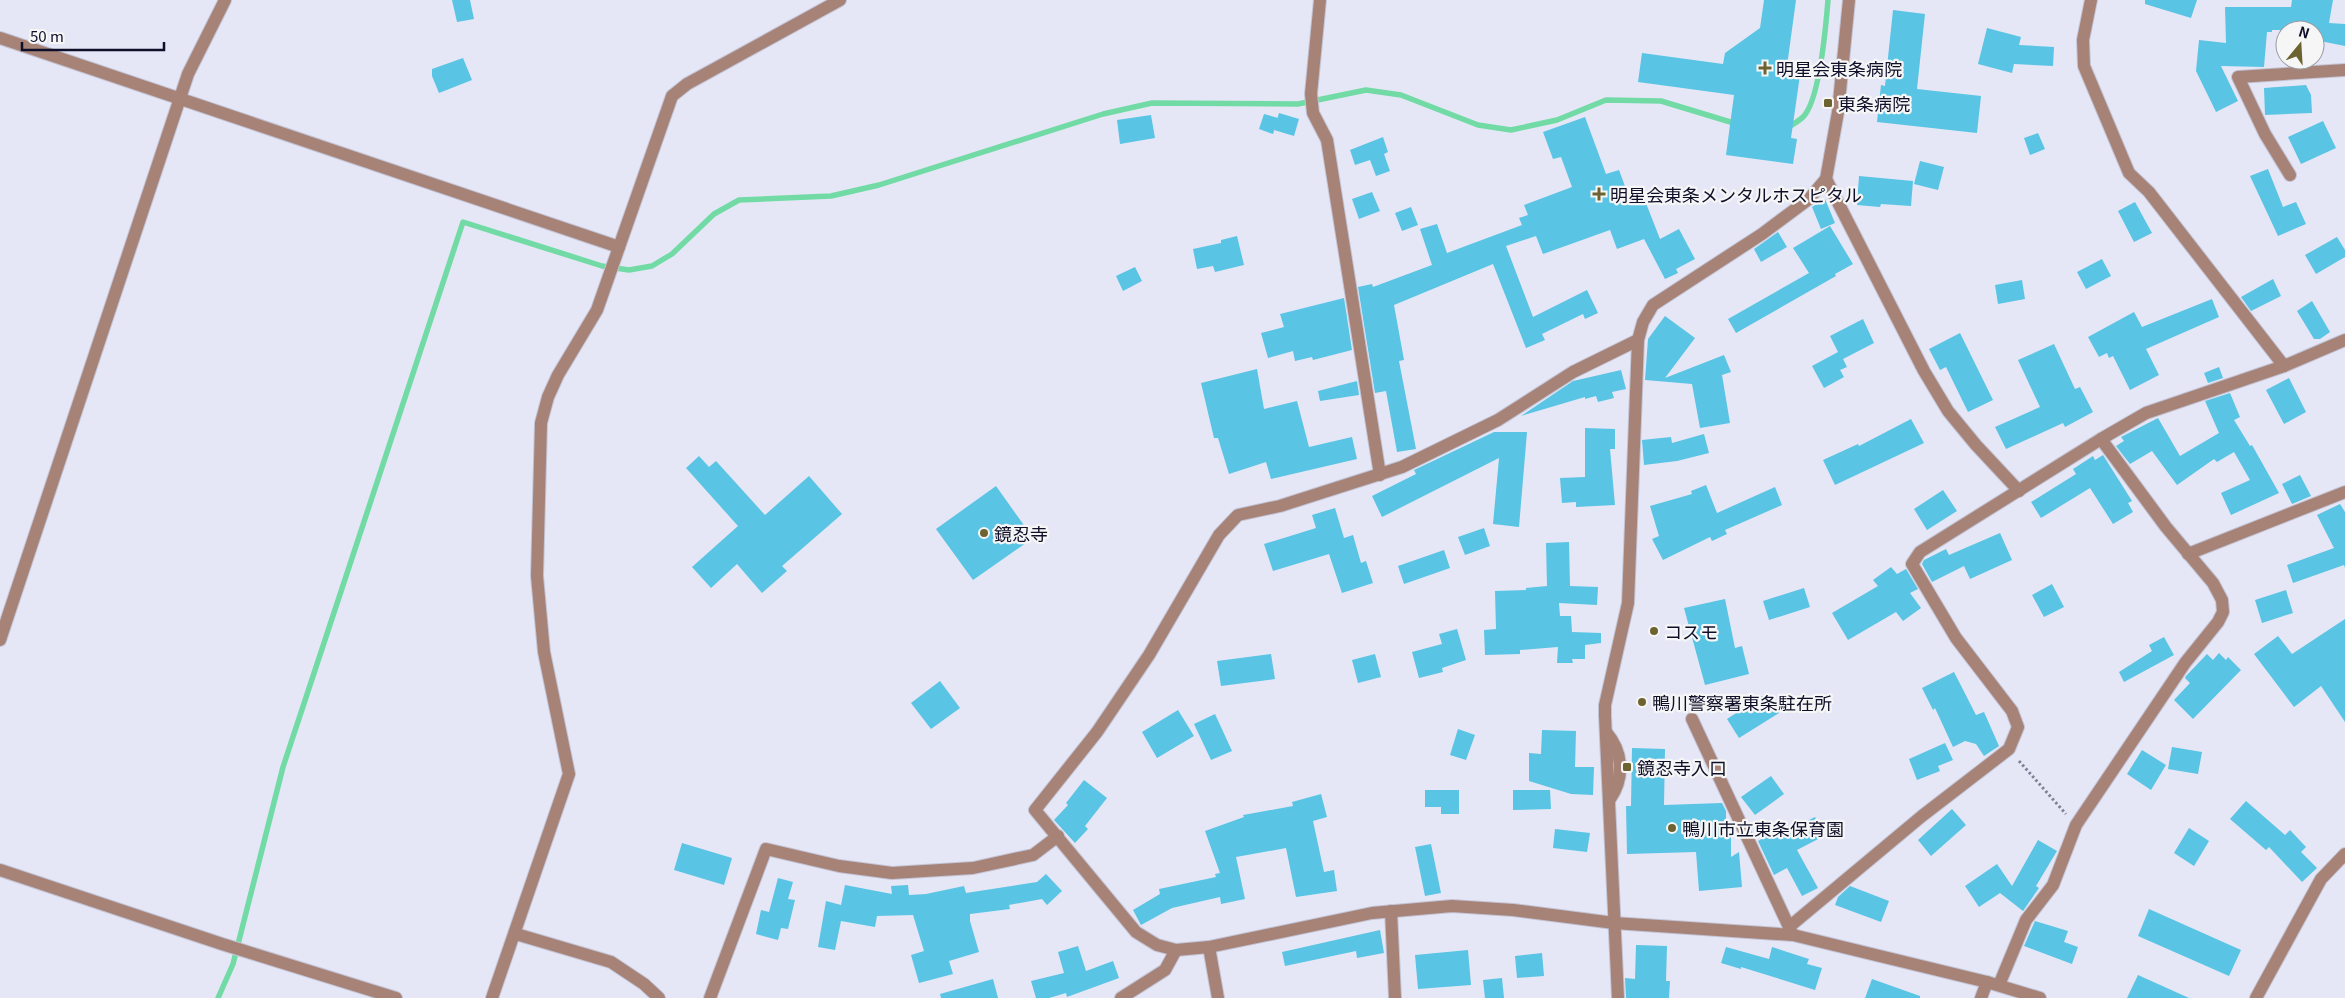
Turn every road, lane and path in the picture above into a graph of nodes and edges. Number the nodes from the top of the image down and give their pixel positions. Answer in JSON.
{"nodes":[{"id":1,"x":225,"y":0,"type":"edge"},
{"id":2,"x":840,"y":0,"type":"edge"},
{"id":3,"x":1320,"y":0,"type":"edge"},
{"id":4,"x":1849,"y":0,"type":"edge"},
{"id":5,"x":2091,"y":0,"type":"edge"},
{"id":6,"x":0,"y":38,"type":"edge"},
{"id":7,"x":2345,"y":70,"type":"edge"},
{"id":8,"x":182,"y":99,"type":"junction"},
{"id":9,"x":2290,"y":175,"type":"dead end"},
{"id":10,"x":1826,"y":179,"type":"junction"},
{"id":11,"x":617,"y":252,"type":"junction"},
{"id":12,"x":1638,"y":340,"type":"junction"},
{"id":13,"x":2345,"y":340,"type":"edge"},
{"id":14,"x":2284,"y":366,"type":"junction"},
{"id":15,"x":2100,"y":439,"type":"junction"},
{"id":16,"x":1380,"y":475,"type":"junction"},
{"id":17,"x":2019,"y":490,"type":"junction"},
{"id":18,"x":2345,"y":492,"type":"edge"},
{"id":19,"x":2188,"y":554,"type":"junction"},
{"id":20,"x":0,"y":640,"type":"edge"},
{"id":21,"x":1692,"y":719,"type":"dead end"},
{"id":22,"x":2009,"y":749,"type":"junction"},
{"id":23,"x":2076,"y":825,"type":"junction"},
{"id":24,"x":1058,"y":836,"type":"junction"},
{"id":25,"x":2345,"y":854,"type":"edge"},
{"id":26,"x":0,"y":870,"type":"edge"},
{"id":27,"x":1391,"y":911,"type":"junction"},
{"id":28,"x":1614,"y":923,"type":"junction"},
{"id":29,"x":1791,"y":931,"type":"junction"},
{"id":30,"x":516,"y":934,"type":"junction"},
{"id":31,"x":1208,"y":947,"type":"junction"},
{"id":32,"x":1176,"y":950,"type":"junction"},
{"id":33,"x":1993,"y":984,"type":"junction"},
{"id":34,"x":396,"y":998,"type":"edge"},
{"id":35,"x":492,"y":998,"type":"edge"},
{"id":36,"x":659,"y":998,"type":"edge"},
{"id":37,"x":710,"y":998,"type":"edge"},
{"id":38,"x":1120,"y":998,"type":"edge"},
{"id":39,"x":1218,"y":998,"type":"edge"},
{"id":40,"x":1395,"y":998,"type":"edge"},
{"id":41,"x":1618,"y":998,"type":"edge"},
{"id":42,"x":1981,"y":998,"type":"edge"},
{"id":43,"x":2040,"y":998,"type":"edge"},
{"id":44,"x":2256,"y":998,"type":"edge"}],
"edges":[{"from":1,"to":8,"type":"street"},
{"from":2,"to":11,"type":"street"},
{"from":3,"to":16,"type":"street"},
{"from":4,"to":10,"type":"street"},
{"from":5,"to":14,"type":"street"},
{"from":6,"to":8,"type":"street"},
{"from":7,"to":9,"type":"street"},
{"from":8,"to":11,"type":"street"},
{"from":8,"to":20,"type":"street"},
{"from":10,"to":12,"type":"street"},
{"from":10,"to":17,"type":"street"},
{"from":11,"to":30,"type":"street"},
{"from":12,"to":16,"type":"street"},
{"from":12,"to":28,"type":"street"},
{"from":13,"to":14,"type":"street"},
{"from":14,"to":15,"type":"street"},
{"from":15,"to":17,"type":"street"},
{"from":15,"to":19,"type":"street"},
{"from":16,"to":24,"type":"street"},
{"from":17,"to":22,"type":"street"},
{"from":18,"to":19,"type":"street"},
{"from":19,"to":23,"type":"street"},
{"from":21,"to":29,"type":"street"},
{"from":22,"to":23,"type":"path"},
{"from":22,"to":29,"type":"street"},
{"from":23,"to":33,"type":"street"},
{"from":24,"to":32,"type":"street"},
{"from":24,"to":37,"type":"street"},
{"from":25,"to":44,"type":"street"},
{"from":26,"to":34,"type":"street"},
{"from":27,"to":28,"type":"street"},
{"from":27,"to":31,"type":"street"},
{"from":27,"to":40,"type":"street"},
{"from":28,"to":29,"type":"street"},
{"from":28,"to":41,"type":"street"},
{"from":29,"to":33,"type":"street"},
{"from":30,"to":35,"type":"street"},
{"from":30,"to":36,"type":"street"},
{"from":31,"to":32,"type":"street"},
{"from":31,"to":39,"type":"street"},
{"from":32,"to":38,"type":"street"},
{"from":33,"to":42,"type":"street"},
{"from":33,"to":43,"type":"street"}]}
